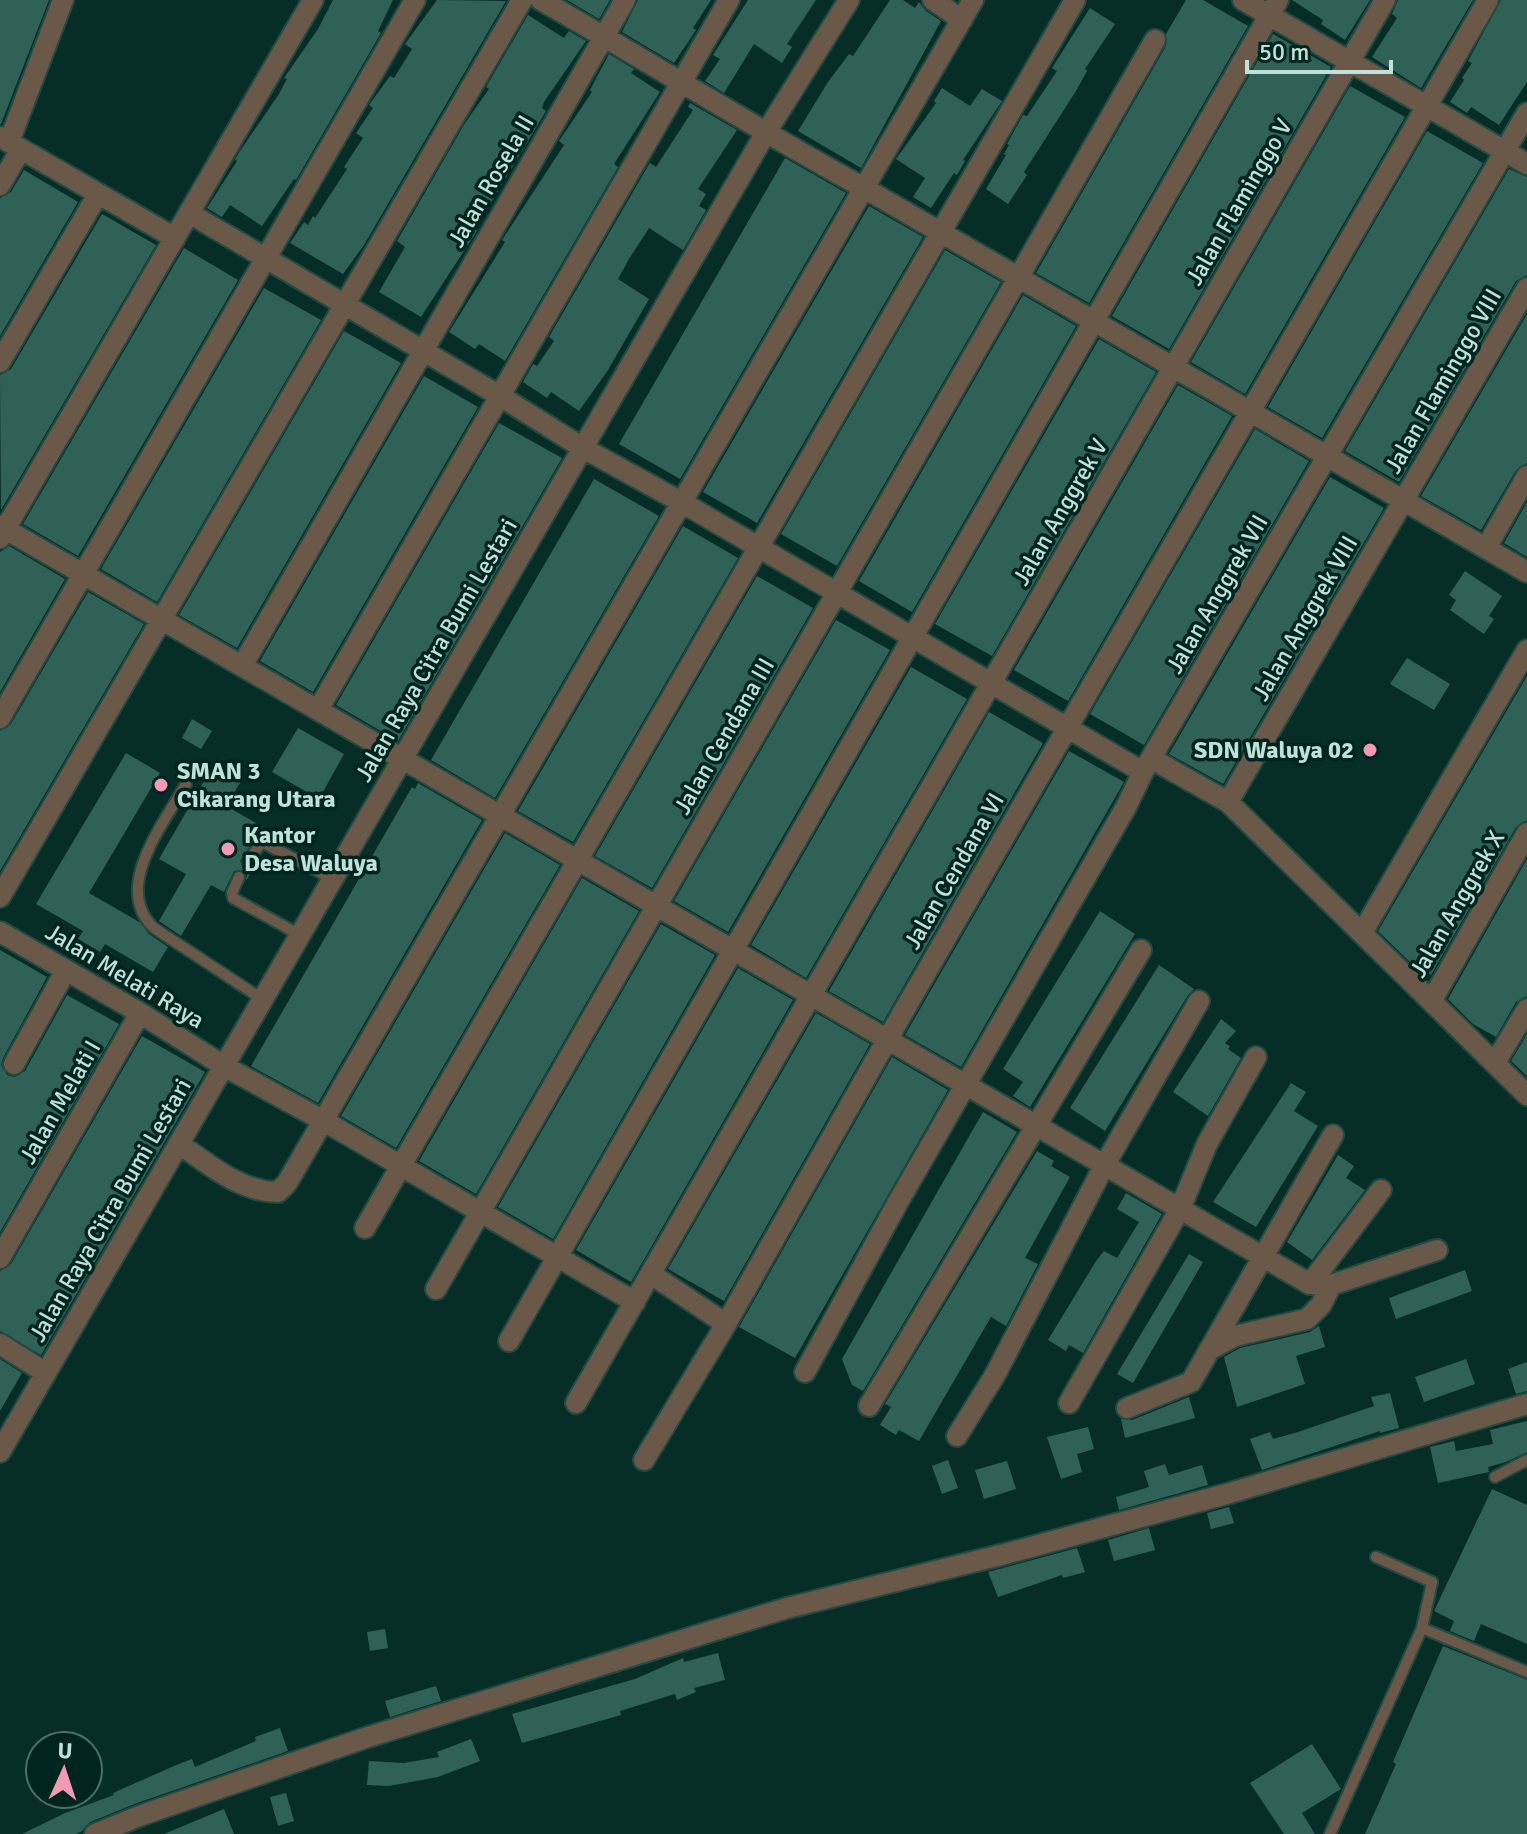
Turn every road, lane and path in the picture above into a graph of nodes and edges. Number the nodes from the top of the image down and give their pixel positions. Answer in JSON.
{"nodes":[{"id":1,"x":63,"y":0,"type":"edge"},
{"id":2,"x":313,"y":0,"type":"edge"},
{"id":3,"x":415,"y":0,"type":"edge"},
{"id":4,"x":522,"y":0,"type":"edge"},
{"id":5,"x":541,"y":0,"type":"edge"},
{"id":6,"x":625,"y":0,"type":"edge"},
{"id":7,"x":729,"y":0,"type":"edge"},
{"id":8,"x":849,"y":0,"type":"edge"},
{"id":9,"x":933,"y":0,"type":"edge"},
{"id":10,"x":973,"y":0,"type":"edge"},
{"id":11,"x":1075,"y":0,"type":"edge"},
{"id":12,"x":1243,"y":0,"type":"edge"},
{"id":13,"x":1385,"y":0,"type":"edge"},
{"id":14,"x":1488,"y":0,"type":"edge"},
{"id":15,"x":1273,"y":8,"type":"edge"},
{"id":16,"x":962,"y":20,"type":"junction"},
{"id":17,"x":604,"y":36,"type":"junction"},
{"id":18,"x":1155,"y":40,"type":"dead end"},
{"id":19,"x":1350,"y":63,"type":"junction"},
{"id":20,"x":682,"y":81,"type":"junction"},
{"id":21,"x":1426,"y":107,"type":"junction"},
{"id":22,"x":1527,"y":113,"type":"edge"},
{"id":23,"x":765,"y":134,"type":"junction"},
{"id":24,"x":10,"y":142,"type":"edge"},
{"id":25,"x":1504,"y":151,"type":"junction"},
{"id":26,"x":1527,"y":164,"type":"edge"},
{"id":27,"x":0,"y":185,"type":"edge"},
{"id":28,"x":864,"y":188,"type":"junction"},
{"id":29,"x":98,"y":194,"type":"junction"},
{"id":30,"x":189,"y":213,"type":"junction"},
{"id":31,"x":941,"y":232,"type":"junction"},
{"id":32,"x":175,"y":238,"type":"junction"},
{"id":33,"x":266,"y":258,"type":"junction"},
{"id":34,"x":1018,"y":277,"type":"junction"},
{"id":35,"x":1527,"y":288,"type":"edge"},
{"id":36,"x":345,"y":305,"type":"junction"},
{"id":37,"x":1094,"y":321,"type":"junction"},
{"id":38,"x":423,"y":351,"type":"junction"},
{"id":39,"x":0,"y":362,"type":"edge"},
{"id":40,"x":1174,"y":367,"type":"junction"},
{"id":41,"x":500,"y":396,"type":"junction"},
{"id":42,"x":1250,"y":411,"type":"junction"},
{"id":43,"x":583,"y":448,"type":"junction"},
{"id":44,"x":1327,"y":456,"type":"junction"},
{"id":45,"x":1527,"y":476,"type":"edge"},
{"id":46,"x":1403,"y":500,"type":"junction"},
{"id":47,"x":683,"y":503,"type":"junction"},
{"id":48,"x":2,"y":531,"type":"edge"},
{"id":49,"x":759,"y":547,"type":"junction"},
{"id":50,"x":1486,"y":548,"type":"junction"},
{"id":51,"x":1527,"y":572,"type":"edge"},
{"id":52,"x":83,"y":574,"type":"junction"},
{"id":53,"x":837,"y":593,"type":"junction"},
{"id":54,"x":161,"y":620,"type":"junction"},
{"id":55,"x":913,"y":637,"type":"junction"},
{"id":56,"x":1527,"y":650,"type":"edge"},
{"id":57,"x":242,"y":666,"type":"junction"},
{"id":58,"x":992,"y":684,"type":"junction"},
{"id":59,"x":318,"y":710,"type":"junction"},
{"id":60,"x":0,"y":718,"type":"edge"},
{"id":61,"x":1067,"y":728,"type":"junction"},
{"id":62,"x":404,"y":759,"type":"junction"},
{"id":63,"x":1148,"y":766,"type":"junction"},
{"id":64,"x":186,"y":784,"type":"dead end"},
{"id":65,"x":1228,"y":802,"type":"junction"},
{"id":66,"x":501,"y":816,"type":"junction"},
{"id":67,"x":1527,"y":833,"type":"edge"},
{"id":68,"x":577,"y":861,"type":"junction"},
{"id":69,"x":248,"y":862,"type":"dead end"},
{"id":70,"x":239,"y":877,"type":"dead end"},
{"id":71,"x":333,"y":879,"type":"junction"},
{"id":72,"x":0,"y":897,"type":"edge"},
{"id":73,"x":656,"y":906,"type":"junction"},
{"id":74,"x":0,"y":932,"type":"edge"},
{"id":75,"x":1362,"y":933,"type":"junction"},
{"id":76,"x":300,"y":935,"type":"junction"},
{"id":77,"x":1141,"y":950,"type":"dead end"},
{"id":78,"x":733,"y":951,"type":"junction"},
{"id":79,"x":66,"y":970,"type":"junction"},
{"id":80,"x":811,"y":996,"type":"junction"},
{"id":81,"x":262,"y":999,"type":"junction"},
{"id":82,"x":1432,"y":1000,"type":"junction"},
{"id":83,"x":1199,"y":1001,"type":"dead end"},
{"id":84,"x":1527,"y":1009,"type":"edge"},
{"id":85,"x":140,"y":1013,"type":"junction"},
{"id":86,"x":887,"y":1040,"type":"junction"},
{"id":87,"x":1256,"y":1057,"type":"dead end"},
{"id":88,"x":1495,"y":1063,"type":"junction"},
{"id":89,"x":14,"y":1064,"type":"dead end"},
{"id":90,"x":224,"y":1066,"type":"junction"},
{"id":91,"x":967,"y":1086,"type":"junction"},
{"id":92,"x":1527,"y":1095,"type":"edge"},
{"id":93,"x":324,"y":1121,"type":"junction"},
{"id":94,"x":1036,"y":1126,"type":"junction"},
{"id":95,"x":1333,"y":1135,"type":"dead end"},
{"id":96,"x":179,"y":1144,"type":"junction"},
{"id":97,"x":401,"y":1165,"type":"junction"},
{"id":98,"x":1104,"y":1166,"type":"junction"},
{"id":99,"x":1381,"y":1190,"type":"dead end"},
{"id":100,"x":1180,"y":1209,"type":"junction"},
{"id":101,"x":480,"y":1212,"type":"junction"},
{"id":102,"x":365,"y":1228,"type":"dead end"},
{"id":103,"x":1437,"y":1250,"type":"dead end"},
{"id":104,"x":1262,"y":1256,"type":"junction"},
{"id":105,"x":557,"y":1257,"type":"junction"},
{"id":106,"x":0,"y":1258,"type":"edge"},
{"id":107,"x":651,"y":1274,"type":"junction"},
{"id":108,"x":1320,"y":1285,"type":"junction"},
{"id":109,"x":436,"y":1289,"type":"dead end"},
{"id":110,"x":635,"y":1302,"type":"junction"},
{"id":111,"x":726,"y":1324,"type":"junction"},
{"id":112,"x":509,"y":1341,"type":"dead end"},
{"id":113,"x":0,"y":1344,"type":"edge"},
{"id":114,"x":1209,"y":1350,"type":"junction"},
{"id":115,"x":805,"y":1372,"type":"dead end"},
{"id":116,"x":46,"y":1373,"type":"junction"},
{"id":117,"x":576,"y":1403,"type":"dead end"},
{"id":118,"x":1069,"y":1403,"type":"dead end"},
{"id":119,"x":1527,"y":1404,"type":"edge"},
{"id":120,"x":869,"y":1406,"type":"dead end"},
{"id":121,"x":1127,"y":1408,"type":"dead end"},
{"id":122,"x":957,"y":1436,"type":"dead end"},
{"id":123,"x":0,"y":1452,"type":"edge"},
{"id":124,"x":644,"y":1460,"type":"dead end"},
{"id":125,"x":1527,"y":1460,"type":"edge"},
{"id":126,"x":1495,"y":1477,"type":"dead end"},
{"id":127,"x":1376,"y":1557,"type":"dead end"},
{"id":128,"x":1422,"y":1628,"type":"junction"},
{"id":129,"x":1527,"y":1672,"type":"edge"},
{"id":130,"x":95,"y":1834,"type":"edge"},
{"id":131,"x":1330,"y":1834,"type":"edge"}],
"edges":[{"from":1,"to":24,"type":"street"},
{"from":2,"to":30,"type":"street"},
{"from":3,"to":33,"type":"street"},
{"from":4,"to":36,"type":"street"},
{"from":5,"to":17,"type":"street"},
{"from":6,"to":17,"type":"street","name":"Jalan Rosela II"},
{"from":7,"to":20,"type":"street"},
{"from":8,"to":23,"type":"street","name":"Jalan Raya Citra Bumi Lestari"},
{"from":9,"to":16,"type":"street"},
{"from":10,"to":16,"type":"street"},
{"from":11,"to":31,"type":"street"},
{"from":12,"to":15,"type":"street"},
{"from":13,"to":19,"type":"street","name":"Jalan Flaminggo V"},
{"from":14,"to":21,"type":"street","name":"Jalan Cendana VI"},
{"from":15,"to":19,"type":"street"},
{"from":15,"to":37,"type":"street"},
{"from":16,"to":28,"type":"street"},
{"from":17,"to":20,"type":"street"},
{"from":17,"to":38,"type":"street","name":"Jalan Rosela II"},
{"from":18,"to":34,"type":"street","name":"Jalan Cendana III"},
{"from":19,"to":21,"type":"street"},
{"from":19,"to":40,"type":"street","name":"Jalan Flaminggo V"},
{"from":20,"to":23,"type":"street"},
{"from":20,"to":41,"type":"street"},
{"from":21,"to":25,"type":"street"},
{"from":21,"to":42,"type":"street","name":"Jalan Cendana VI"},
{"from":22,"to":25,"type":"street","name":"Jalan Anggrek VII"},
{"from":23,"to":28,"type":"street"},
{"from":23,"to":43,"type":"street","name":"Jalan Raya Citra Bumi Lestari"},
{"from":24,"to":27,"type":"street"},
{"from":24,"to":29,"type":"street"},
{"from":25,"to":26,"type":"street"},
{"from":25,"to":44,"type":"street","name":"Jalan Anggrek VII"},
{"from":28,"to":31,"type":"street"},
{"from":28,"to":47,"type":"street"},
{"from":29,"to":32,"type":"street"},
{"from":29,"to":39,"type":"street"},
{"from":30,"to":32,"type":"street"},
{"from":30,"to":33,"type":"street"},
{"from":31,"to":34,"type":"street"},
{"from":31,"to":49,"type":"street"},
{"from":32,"to":48,"type":"street"},
{"from":33,"to":36,"type":"street"},
{"from":33,"to":52,"type":"street"},
{"from":34,"to":37,"type":"street"},
{"from":34,"to":53,"type":"street","name":"Jalan Cendana III"},
{"from":35,"to":46,"type":"street","name":"Jalan Flaminggo VIII"},
{"from":36,"to":38,"type":"street"},
{"from":36,"to":54,"type":"street"},
{"from":37,"to":40,"type":"street"},
{"from":37,"to":55,"type":"street"},
{"from":38,"to":41,"type":"street"},
{"from":38,"to":57,"type":"street","name":"Jalan Rosela II"},
{"from":40,"to":42,"type":"street"},
{"from":40,"to":58,"type":"street","name":"Jalan Anggrek V"},
{"from":41,"to":43,"type":"street"},
{"from":41,"to":59,"type":"street"},
{"from":42,"to":44,"type":"street"},
{"from":42,"to":61,"type":"street","name":"Jalan Cendana VI"},
{"from":43,"to":47,"type":"street"},
{"from":43,"to":62,"type":"street","name":"Jalan Raya Citra Bumi Lestari"},
{"from":44,"to":46,"type":"street"},
{"from":44,"to":63,"type":"street","name":"Jalan Anggrek VII"},
{"from":45,"to":50,"type":"street"},
{"from":46,"to":50,"type":"street"},
{"from":46,"to":65,"type":"street","name":"Jalan Anggrek VIII"},
{"from":47,"to":49,"type":"street"},
{"from":47,"to":66,"type":"street"},
{"from":48,"to":52,"type":"street"},
{"from":49,"to":53,"type":"street"},
{"from":49,"to":68,"type":"street"},
{"from":50,"to":51,"type":"street"},
{"from":52,"to":54,"type":"street"},
{"from":52,"to":60,"type":"street"},
{"from":53,"to":55,"type":"street"},
{"from":53,"to":73,"type":"street","name":"Jalan Cendana III"},
{"from":54,"to":57,"type":"street"},
{"from":54,"to":72,"type":"street"},
{"from":55,"to":58,"type":"street"},
{"from":55,"to":78,"type":"street"},
{"from":56,"to":75,"type":"street"},
{"from":57,"to":59,"type":"street"},
{"from":58,"to":61,"type":"street"},
{"from":58,"to":80,"type":"street","name":"Jalan Anggrek V"},
{"from":59,"to":62,"type":"street"},
{"from":61,"to":63,"type":"street"},
{"from":61,"to":86,"type":"street","name":"Jalan Cendana VI"},
{"from":62,"to":66,"type":"street"},
{"from":62,"to":71,"type":"street","name":"Jalan Raya Citra Bumi Lestari"},
{"from":63,"to":65,"type":"street"},
{"from":63,"to":91,"type":"street","name":"Jalan Anggrek VII"},
{"from":64,"to":81,"type":"lane"},
{"from":65,"to":75,"type":"street"},
{"from":66,"to":68,"type":"street"},
{"from":66,"to":93,"type":"street"},
{"from":67,"to":82,"type":"street","name":"Jalan Anggrek X"},
{"from":68,"to":73,"type":"street"},
{"from":68,"to":97,"type":"street"},
{"from":69,"to":71,"type":"lane"},
{"from":70,"to":76,"type":"lane"},
{"from":71,"to":76,"type":"street","name":"Jalan Raya Citra Bumi Lestari"},
{"from":73,"to":78,"type":"street"},
{"from":73,"to":101,"type":"street","name":"Jalan Cendana III"},
{"from":74,"to":79,"type":"street","name":"Jalan Melati Raya"},
{"from":75,"to":82,"type":"street"},
{"from":76,"to":81,"type":"street","name":"Jalan Raya Citra Bumi Lestari"},
{"from":77,"to":94,"type":"street"},
{"from":78,"to":80,"type":"street"},
{"from":78,"to":105,"type":"street"},
{"from":79,"to":85,"type":"street","name":"Jalan Melati Raya"},
{"from":79,"to":89,"type":"street"},
{"from":80,"to":86,"type":"street"},
{"from":80,"to":107,"type":"street","name":"Jalan Anggrek V"},
{"from":81,"to":90,"type":"street","name":"Jalan Raya Citra Bumi Lestari"},
{"from":82,"to":88,"type":"street"},
{"from":83,"to":98,"type":"street"},
{"from":84,"to":88,"type":"street"},
{"from":85,"to":90,"type":"street","name":"Jalan Melati Raya"},
{"from":85,"to":106,"type":"street","name":"Jalan Melati I"},
{"from":86,"to":91,"type":"street"},
{"from":86,"to":111,"type":"street","name":"Jalan Cendana VI"},
{"from":87,"to":100,"type":"street"},
{"from":88,"to":92,"type":"street"},
{"from":90,"to":93,"type":"street","name":"Jalan Melati Raya"},
{"from":90,"to":96,"type":"street","name":"Jalan Raya Citra Bumi Lestari"},
{"from":91,"to":94,"type":"street"},
{"from":91,"to":115,"type":"street","name":"Jalan Anggrek VII"},
{"from":93,"to":96,"type":"street"},
{"from":93,"to":97,"type":"street","name":"Jalan Melati Raya"},
{"from":94,"to":98,"type":"street"},
{"from":94,"to":120,"type":"street"},
{"from":95,"to":104,"type":"street"},
{"from":96,"to":116,"type":"street","name":"Jalan Raya Citra Bumi Lestari"},
{"from":97,"to":101,"type":"street","name":"Jalan Melati Raya"},
{"from":97,"to":102,"type":"street"},
{"from":98,"to":100,"type":"street"},
{"from":98,"to":122,"type":"street"},
{"from":99,"to":108,"type":"street"},
{"from":100,"to":104,"type":"street"},
{"from":100,"to":118,"type":"street"},
{"from":101,"to":105,"type":"street","name":"Jalan Melati Raya"},
{"from":101,"to":109,"type":"street","name":"Jalan Cendana III"},
{"from":103,"to":108,"type":"street"},
{"from":104,"to":108,"type":"street"},
{"from":104,"to":114,"type":"street"},
{"from":105,"to":110,"type":"street","name":"Jalan Melati Raya"},
{"from":105,"to":112,"type":"street"},
{"from":107,"to":110,"type":"street","name":"Jalan Anggrek V"},
{"from":107,"to":111,"type":"street"},
{"from":108,"to":114,"type":"street"},
{"from":110,"to":117,"type":"street","name":"Jalan Anggrek V"},
{"from":111,"to":124,"type":"street","name":"Jalan Cendana VI"},
{"from":113,"to":116,"type":"street"},
{"from":114,"to":121,"type":"street"},
{"from":116,"to":123,"type":"street","name":"Jalan Raya Citra Bumi Lestari"},
{"from":119,"to":130,"type":"street"},
{"from":125,"to":126,"type":"lane"},
{"from":127,"to":128,"type":"lane"},
{"from":128,"to":129,"type":"lane"},
{"from":128,"to":131,"type":"lane"}]}
